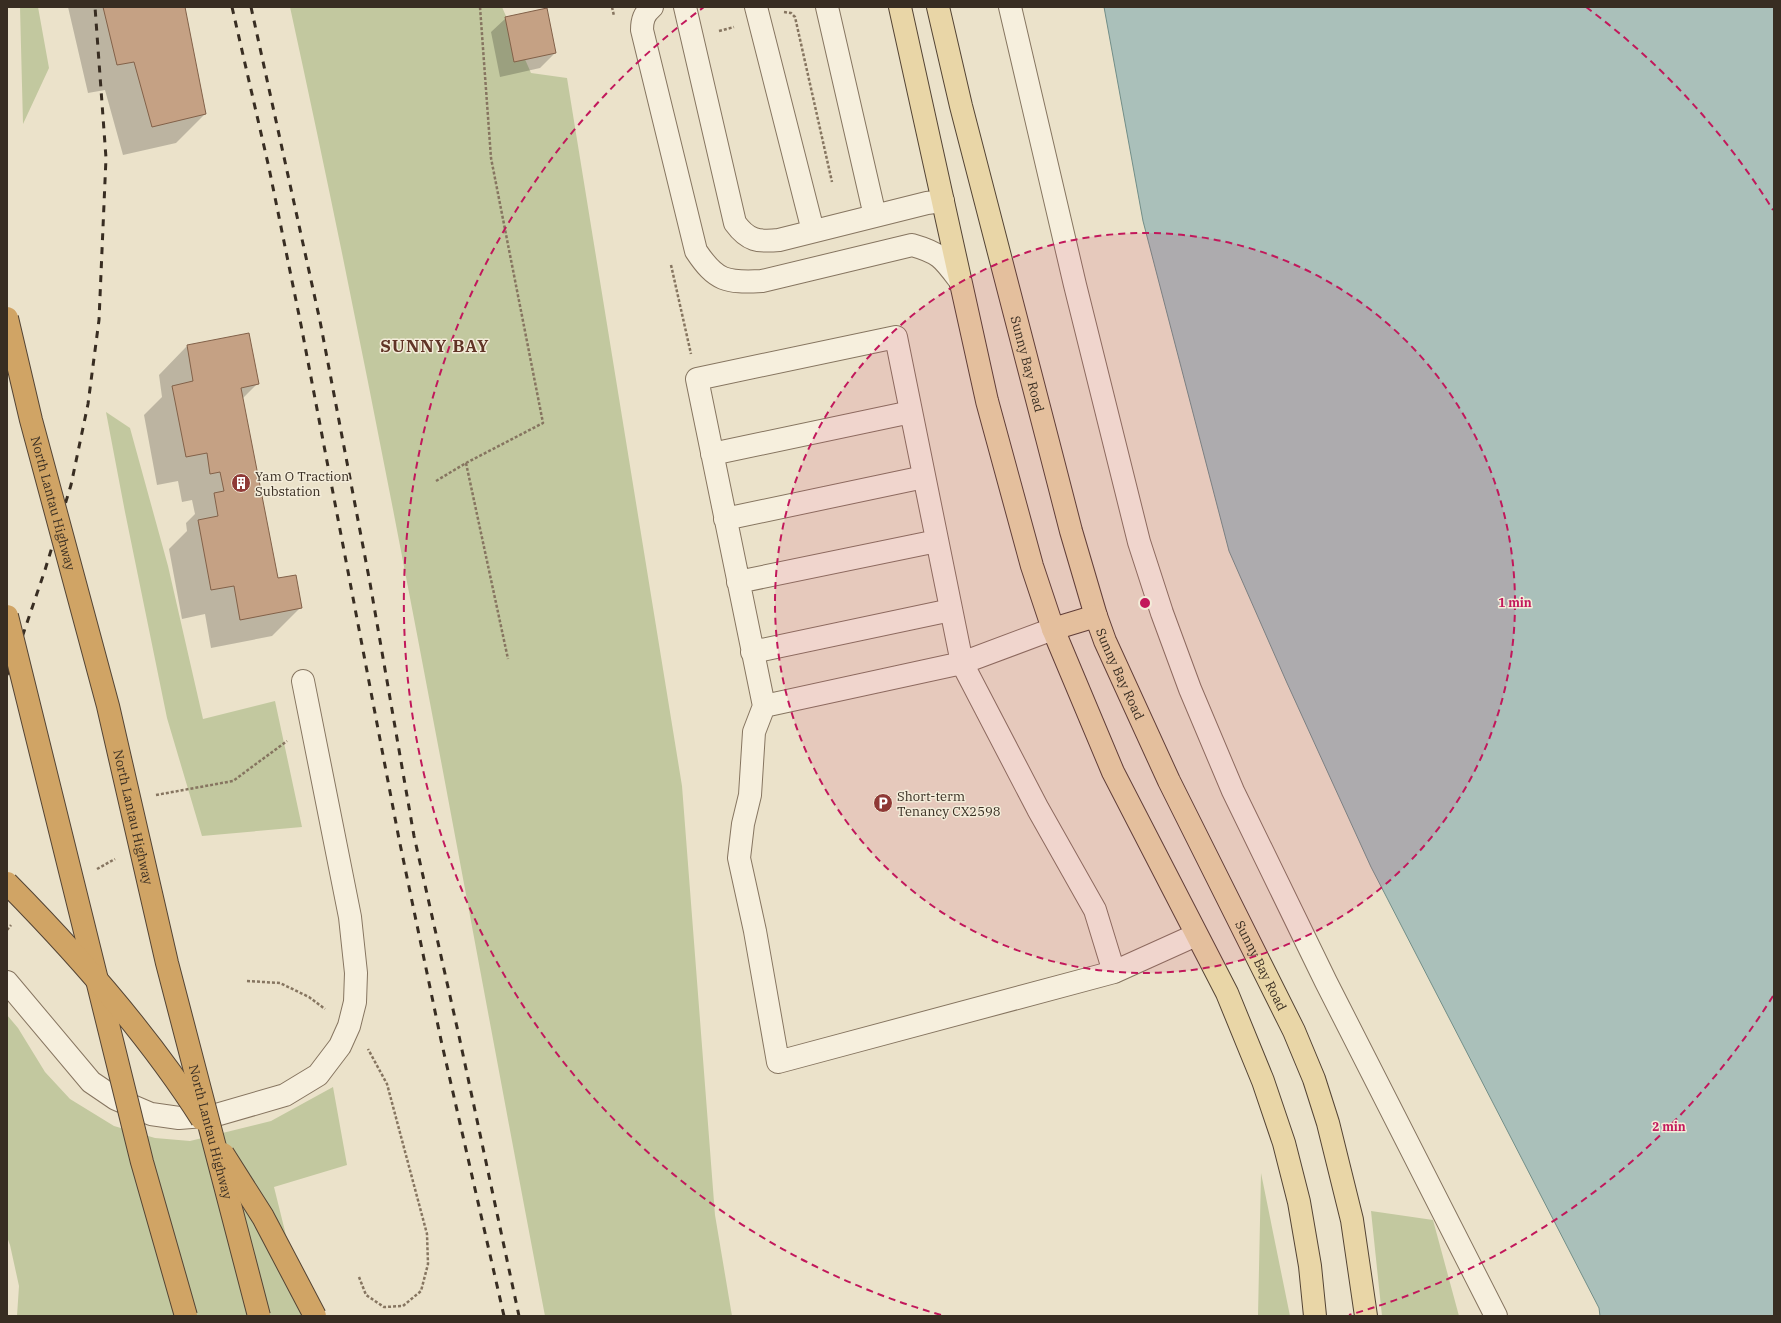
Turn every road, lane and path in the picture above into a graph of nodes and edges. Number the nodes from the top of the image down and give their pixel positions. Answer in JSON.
{"nodes":[{"id":1,"x":480,"y":7,"type":"edge"},
{"id":2,"x":652,"y":7,"type":"edge"},
{"id":3,"x":685,"y":7,"type":"edge"},
{"id":4,"x":756,"y":7,"type":"edge"},
{"id":5,"x":827,"y":7,"type":"edge"},
{"id":6,"x":900,"y":7,"type":"edge"},
{"id":7,"x":938,"y":7,"type":"edge"},
{"id":8,"x":1010,"y":7,"type":"edge"},
{"id":9,"x":943,"y":201,"type":"junction"},
{"id":10,"x":875,"y":216,"type":"junction"},
{"id":11,"x":813,"y":232,"type":"junction"},
{"id":12,"x":960,"y":281,"type":"junction"},
{"id":13,"x":7,"y":318,"type":"edge"},
{"id":14,"x":911,"y":412,"type":"junction"},
{"id":15,"x":712,"y":454,"type":"junction"},
{"id":16,"x":466,"y":463,"type":"junction"},
{"id":17,"x":924,"y":477,"type":"junction"},
{"id":18,"x":436,"y":481,"type":"dead end"},
{"id":19,"x":725,"y":519,"type":"junction"},
{"id":20,"x":937,"y":541,"type":"junction"},
{"id":21,"x":738,"y":582,"type":"junction"},
{"id":22,"x":951,"y":610,"type":"junction"},
{"id":23,"x":7,"y":616,"type":"edge"},
{"id":24,"x":1096,"y":616,"type":"junction"},
{"id":25,"x":1054,"y":629,"type":"junction"},
{"id":26,"x":752,"y":652,"type":"junction"},
{"id":27,"x":508,"y":659,"type":"dead end"},
{"id":28,"x":962,"y":663,"type":"junction"},
{"id":29,"x":303,"y":681,"type":"dead end"},
{"id":30,"x":764,"y":706,"type":"junction"},
{"id":31,"x":311,"y":723,"type":"junction"},
{"id":32,"x":155,"y":796,"type":"dead end"},
{"id":33,"x":118,"y":853,"type":"dead end"},
{"id":34,"x":95,"y":870,"type":"dead end"},
{"id":35,"x":7,"y":883,"type":"edge"},
{"id":36,"x":1196,"y":934,"type":"junction"},
{"id":37,"x":1114,"y":972,"type":"junction"},
{"id":38,"x":247,"y":981,"type":"dead end"},
{"id":39,"x":7,"y":982,"type":"edge"},
{"id":40,"x":349,"y":1026,"type":"junction"},
{"id":41,"x":359,"y":1277,"type":"dead end"},
{"id":42,"x":186,"y":1316,"type":"edge"},
{"id":43,"x":259,"y":1316,"type":"edge"},
{"id":44,"x":315,"y":1316,"type":"edge"},
{"id":45,"x":1315,"y":1316,"type":"edge"},
{"id":46,"x":1366,"y":1316,"type":"edge"},
{"id":47,"x":1496,"y":1316,"type":"edge"}],
"edges":[{"from":1,"to":16,"type":"path"},
{"from":2,"to":12,"type":"lane"},
{"from":3,"to":11,"type":"lane"},
{"from":4,"to":11,"type":"lane"},
{"from":5,"to":10,"type":"lane"},
{"from":6,"to":9,"type":"main road"},
{"from":7,"to":24,"type":"main road","name":"Sunny Bay Road"},
{"from":8,"to":47,"type":"lane"},
{"from":9,"to":10,"type":"lane"},
{"from":9,"to":12,"type":"main road"},
{"from":10,"to":11,"type":"lane"},
{"from":12,"to":25,"type":"main road"},
{"from":13,"to":43,"type":"highway","name":"North Lantau Highway","bridge":true},
{"from":14,"to":15,"type":"lane"},
{"from":14,"to":15,"type":"lane"},
{"from":14,"to":17,"type":"lane"},
{"from":15,"to":19,"type":"lane"},
{"from":16,"to":18,"type":"path"},
{"from":16,"to":27,"type":"path"},
{"from":17,"to":19,"type":"lane"},
{"from":17,"to":20,"type":"lane"},
{"from":19,"to":21,"type":"lane"},
{"from":20,"to":21,"type":"lane"},
{"from":20,"to":22,"type":"lane"},
{"from":21,"to":26,"type":"lane"},
{"from":22,"to":26,"type":"lane"},
{"from":22,"to":28,"type":"lane"},
{"from":23,"to":42,"type":"highway","bridge":true},
{"from":24,"to":25,"type":"main road"},
{"from":24,"to":46,"type":"main road","name":"Sunny Bay Road"},
{"from":25,"to":28,"type":"lane"},
{"from":25,"to":36,"type":"main road"},
{"from":26,"to":30,"type":"lane"},
{"from":28,"to":30,"type":"lane"},
{"from":28,"to":37,"type":"lane"},
{"from":29,"to":31,"type":"lane"},
{"from":30,"to":37,"type":"lane"},
{"from":31,"to":32,"type":"path"},
{"from":31,"to":40,"type":"lane"},
{"from":33,"to":34,"type":"path"},
{"from":35,"to":44,"type":"highway","bridge":true},
{"from":36,"to":37,"type":"lane"},
{"from":36,"to":45,"type":"main road"},
{"from":38,"to":40,"type":"path"},
{"from":39,"to":40,"type":"lane"},
{"from":40,"to":41,"type":"path"}]}
